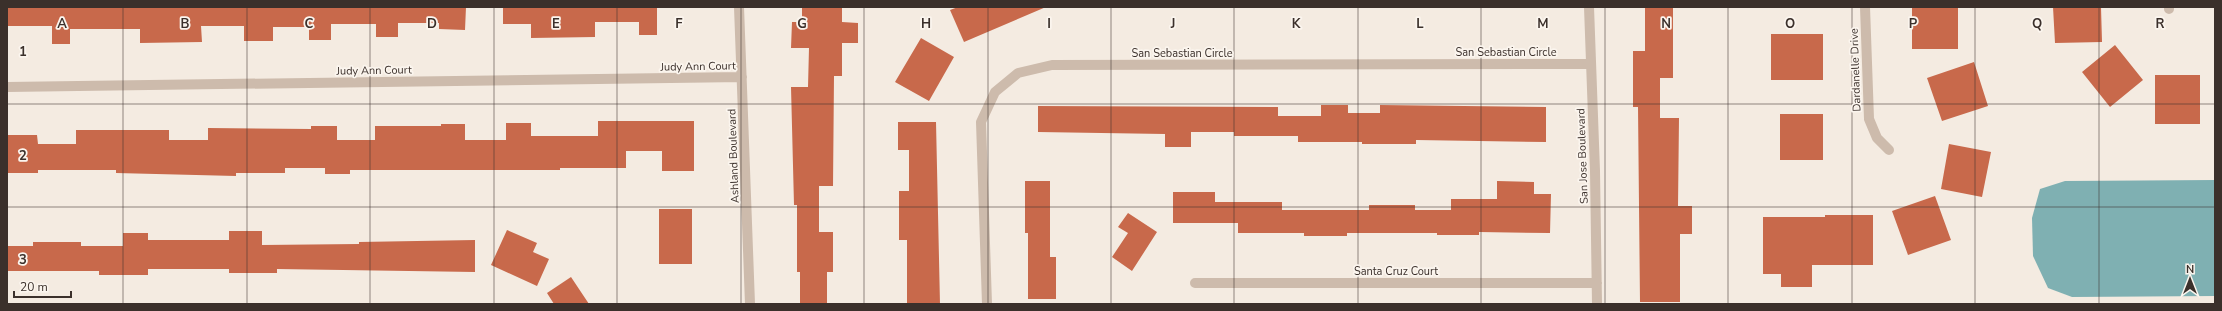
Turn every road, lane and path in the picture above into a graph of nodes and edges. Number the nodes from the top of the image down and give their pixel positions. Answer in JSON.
{"nodes":[{"id":1,"x":739,"y":7,"type":"edge"},
{"id":2,"x":1589,"y":7,"type":"edge"},
{"id":3,"x":1865,"y":7,"type":"edge"},
{"id":4,"x":1592,"y":64,"type":"junction"},
{"id":5,"x":742,"y":77,"type":"junction"},
{"id":6,"x":7,"y":87,"type":"edge"},
{"id":7,"x":1889,"y":150,"type":"dead end"},
{"id":8,"x":1195,"y":283,"type":"dead end"},
{"id":9,"x":1597,"y":283,"type":"junction"},
{"id":10,"x":750,"y":304,"type":"edge"},
{"id":11,"x":986,"y":304,"type":"edge"},
{"id":12,"x":1597,"y":304,"type":"edge"}],
"edges":[{"from":1,"to":5,"type":"street","name":"Ashland Boulevard"},
{"from":2,"to":4,"type":"street","name":"San Jose Boulevard"},
{"from":3,"to":7,"type":"street","name":"Dardanelle Drive"},
{"from":4,"to":9,"type":"street","name":"San Jose Boulevard"},
{"from":4,"to":11,"type":"street","name":"San Sebastian Circle"},
{"from":5,"to":6,"type":"street","name":"Judy Ann Court"},
{"from":5,"to":10,"type":"street","name":"Ashland Boulevard"},
{"from":8,"to":9,"type":"street","name":"Santa Cruz Court"},
{"from":9,"to":12,"type":"street","name":"San Jose Boulevard"}]}
